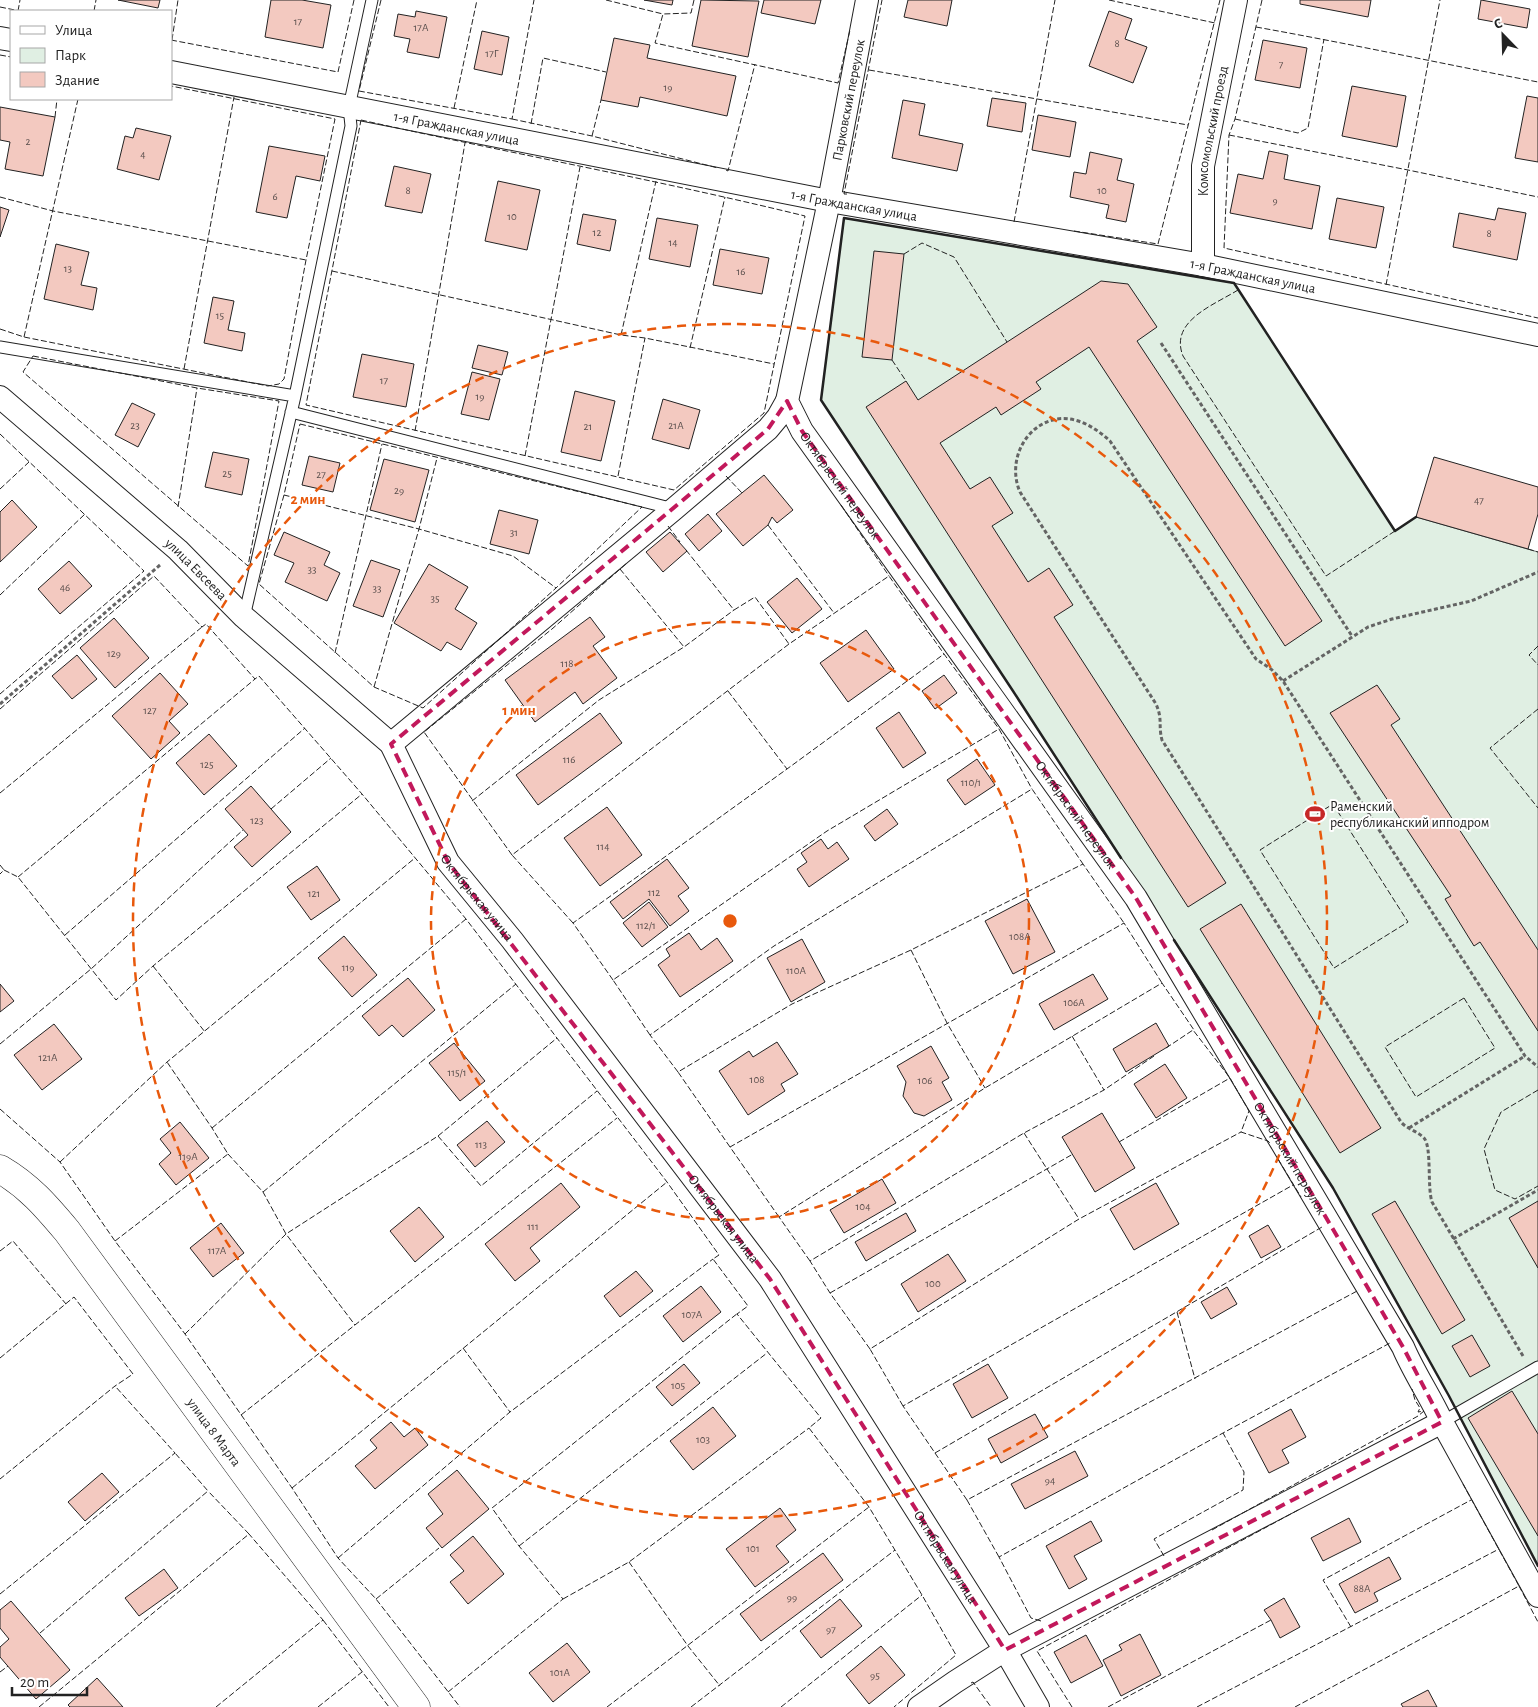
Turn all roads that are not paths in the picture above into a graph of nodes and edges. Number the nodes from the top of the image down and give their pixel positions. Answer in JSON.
{"nodes":[{"id":1,"x":372,"y":0,"type":"edge"},
{"id":2,"x":867,"y":0,"type":"edge"},
{"id":3,"x":1236,"y":0,"type":"edge"},
{"id":4,"x":172,"y":72,"type":"edge"},
{"id":5,"x":349,"y":107,"type":"junction"},
{"id":6,"x":829,"y":201,"type":"junction"},
{"id":7,"x":1203,"y":264,"type":"junction"},
{"id":8,"x":1538,"y":335,"type":"edge"},
{"id":9,"x":0,"y":347,"type":"edge"},
{"id":10,"x":295,"y":396,"type":"junction"},
{"id":11,"x":0,"y":397,"type":"edge"},
{"id":12,"x":787,"y":401,"type":"junction"},
{"id":13,"x":292,"y":412,"type":"junction"},
{"id":14,"x":674,"y":509,"type":"junction"},
{"id":15,"x":244,"y":617,"type":"junction"},
{"id":16,"x":391,"y":744,"type":"junction"},
{"id":17,"x":3,"y":1167,"type":"edge"},
{"id":18,"x":1535,"y":1369,"type":"edge"},
{"id":19,"x":1442,"y":1422,"type":"junction"},
{"id":20,"x":1538,"y":1596,"type":"edge"},
{"id":21,"x":1005,"y":1650,"type":"junction"},
{"id":22,"x":416,"y":1707,"type":"edge"},
{"id":23,"x":919,"y":1707,"type":"edge"},
{"id":24,"x":1038,"y":1707,"type":"edge"}],
"edges":[{"from":1,"to":5,"type":"lane"},
{"from":2,"to":6,"type":"street","name":"Парковский переулок"},
{"from":3,"to":7,"type":"street","name":"Комсомольский проезд"},
{"from":4,"to":5,"type":"street","name":"1-я Гражданская улица"},
{"from":5,"to":6,"type":"street","name":"1-я Гражданская улица"},
{"from":5,"to":10,"type":"lane"},
{"from":6,"to":7,"type":"street","name":"1-я Гражданская улица"},
{"from":6,"to":12,"type":"street"},
{"from":7,"to":8,"type":"street","name":"1-я Гражданская улица"},
{"from":9,"to":10,"type":"lane"},
{"from":10,"to":13,"type":"lane"},
{"from":11,"to":15,"type":"street","name":"улица Евсеева"},
{"from":12,"to":14,"type":"street"},
{"from":12,"to":19,"type":"street","name":"Октябрьский переулок"},
{"from":13,"to":14,"type":"lane"},
{"from":13,"to":15,"type":"lane"},
{"from":14,"to":16,"type":"street"},
{"from":15,"to":16,"type":"street","name":"улица Евсеева"},
{"from":16,"to":21,"type":"street","name":"Октябрьская улица"},
{"from":17,"to":22,"type":"main road","name":"улица 8 Марта"},
{"from":18,"to":19,"type":"lane"},
{"from":19,"to":20,"type":"street","name":"Октябрьский переулок"},
{"from":19,"to":21,"type":"street"},
{"from":21,"to":23,"type":"street"},
{"from":21,"to":24,"type":"street","name":"Октябрьская улица"}]}
